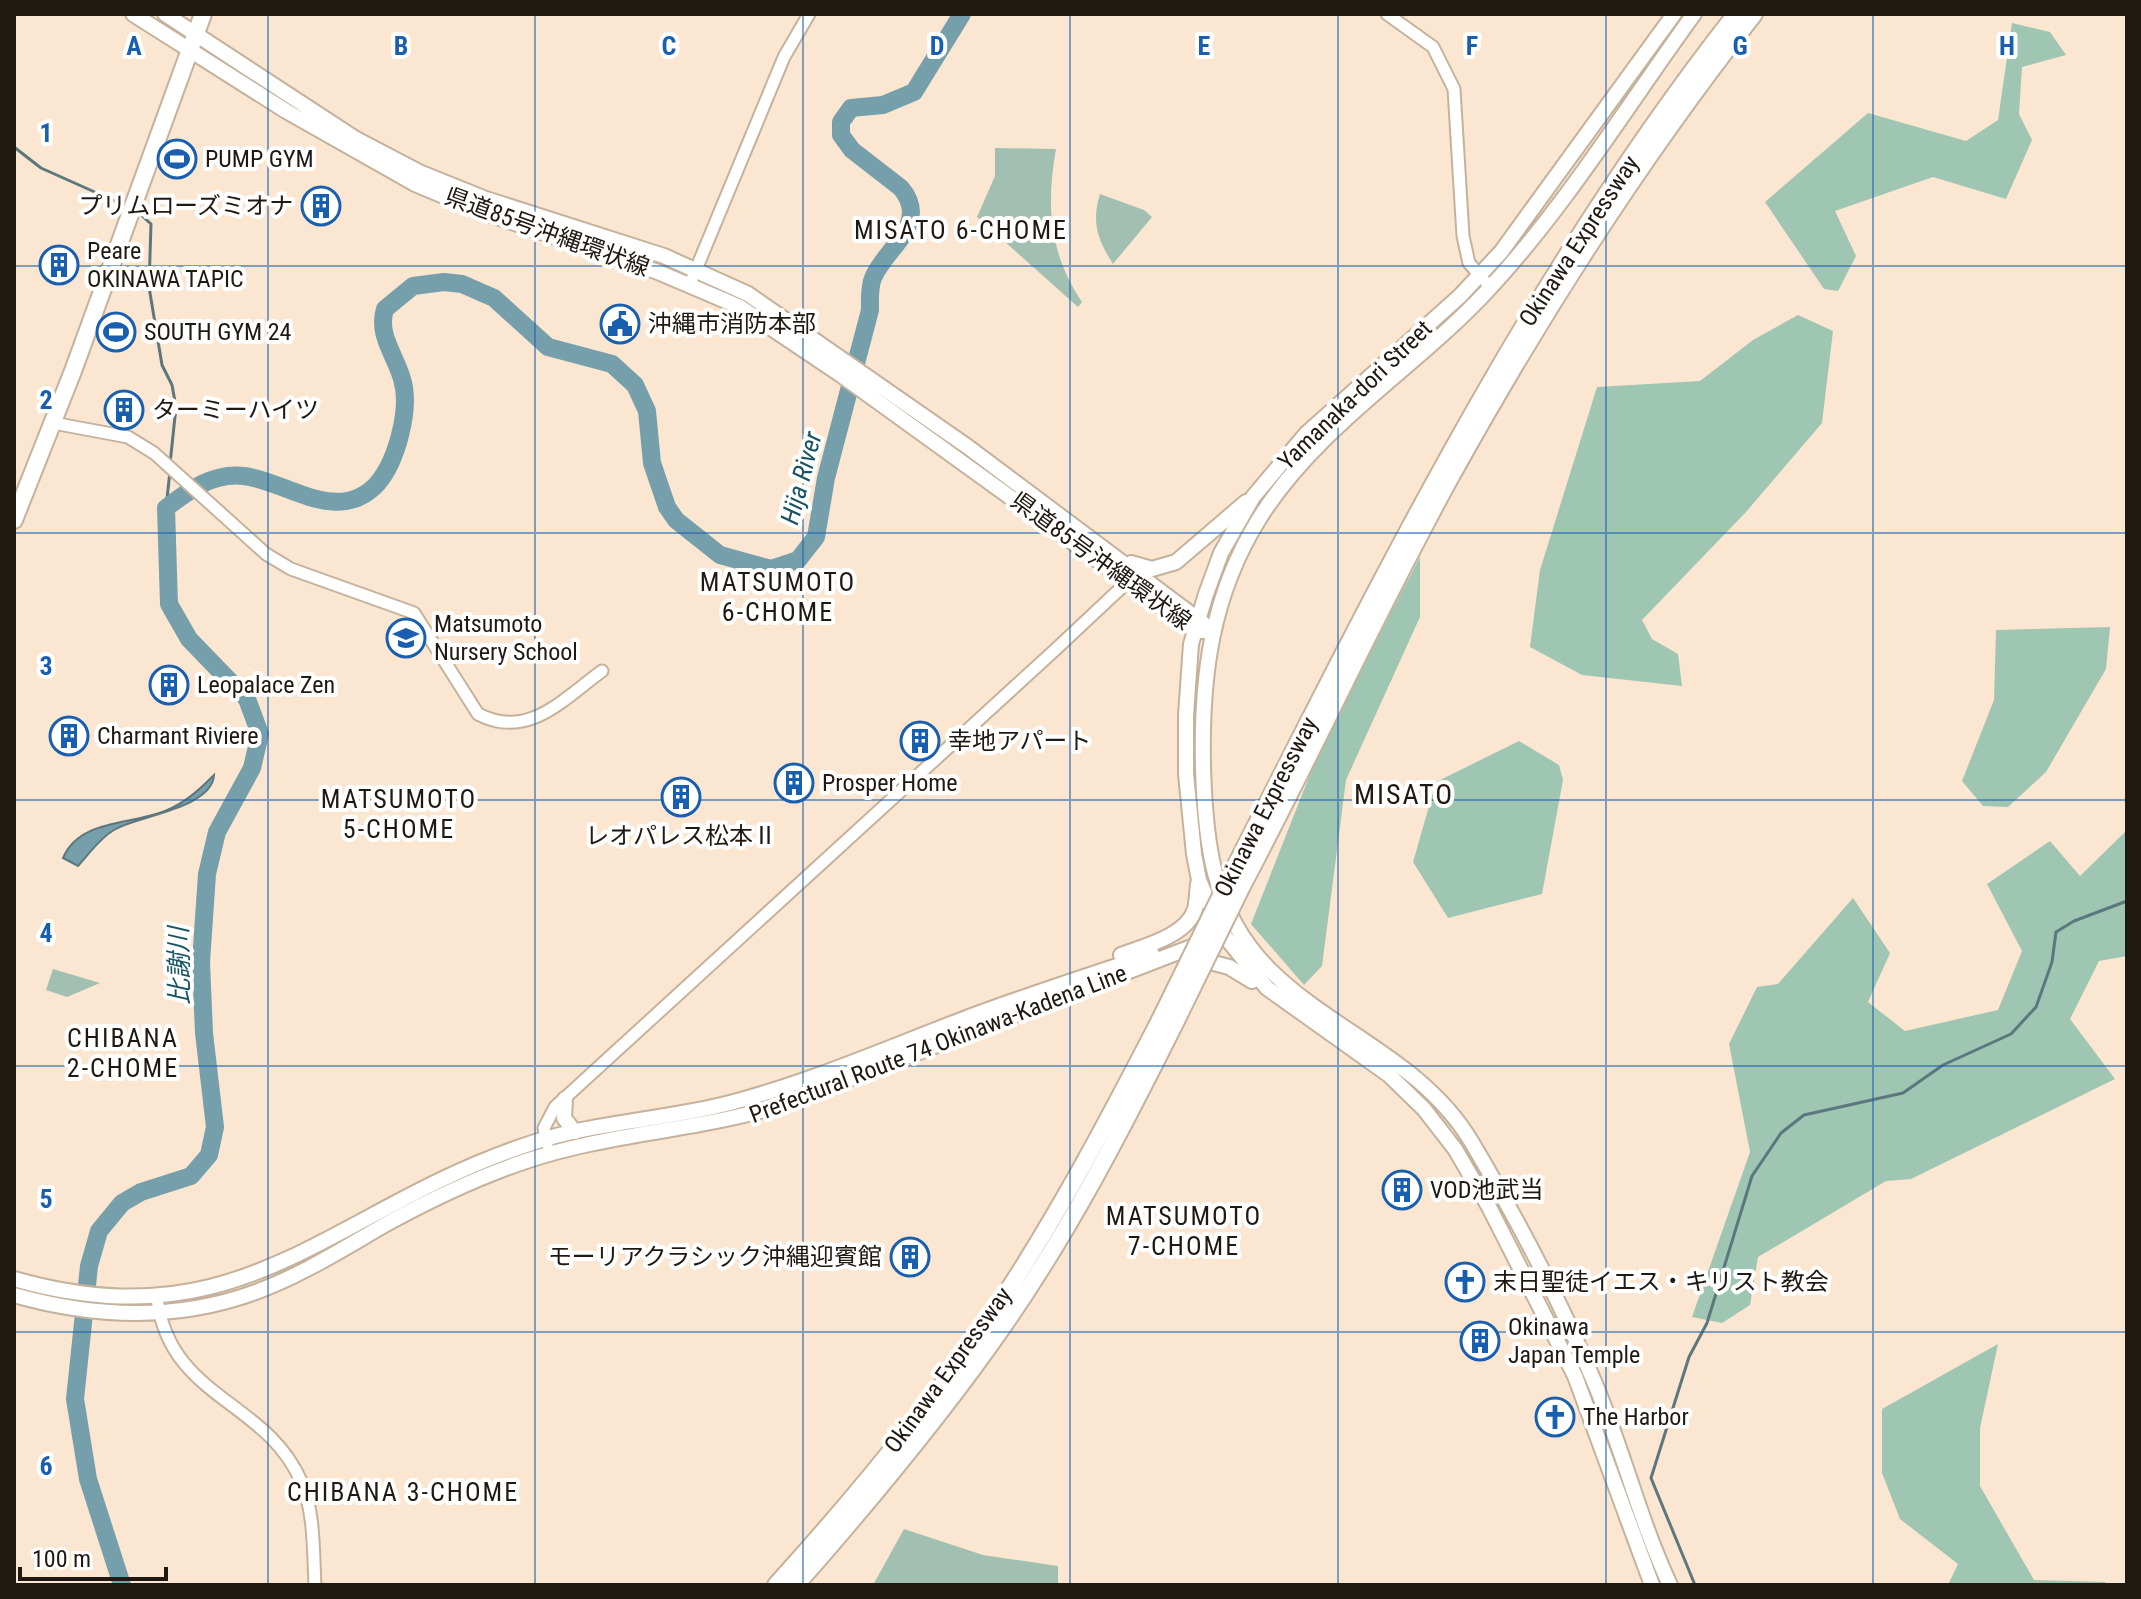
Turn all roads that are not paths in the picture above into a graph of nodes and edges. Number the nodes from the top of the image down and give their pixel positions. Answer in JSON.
{"nodes":[{"id":1,"x":133,"y":14,"type":"edge"},
{"id":2,"x":165,"y":14,"type":"edge"},
{"id":3,"x":203,"y":14,"type":"edge"},
{"id":4,"x":809,"y":14,"type":"edge"},
{"id":5,"x":1387,"y":14,"type":"edge"},
{"id":6,"x":1674,"y":14,"type":"edge"},
{"id":7,"x":1694,"y":14,"type":"edge"},
{"id":8,"x":1736,"y":14,"type":"edge"},
{"id":9,"x":1754,"y":14,"type":"edge"},
{"id":10,"x":193,"y":42,"type":"junction"},
{"id":11,"x":698,"y":269,"type":"junction"},
{"id":12,"x":1485,"y":281,"type":"junction"},
{"id":13,"x":690,"y":284,"type":"junction"},
{"id":14,"x":53,"y":423,"type":"junction"},
{"id":15,"x":1253,"y":497,"type":"junction"},
{"id":16,"x":14,"y":520,"type":"edge"},
{"id":17,"x":1123,"y":561,"type":"junction"},
{"id":18,"x":1125,"y":578,"type":"junction"},
{"id":19,"x":1196,"y":624,"type":"junction"},
{"id":20,"x":1212,"y":632,"type":"junction"},
{"id":21,"x":602,"y":671,"type":"dead end"},
{"id":22,"x":1237,"y":879,"type":"junction"},
{"id":23,"x":1199,"y":880,"type":"junction"},
{"id":24,"x":1235,"y":925,"type":"junction"},
{"id":25,"x":1221,"y":932,"type":"junction"},
{"id":26,"x":1146,"y":966,"type":"junction"},
{"id":27,"x":1072,"y":978,"type":"junction"},
{"id":28,"x":1267,"y":988,"type":"junction"},
{"id":29,"x":1167,"y":1023,"type":"junction"},
{"id":30,"x":565,"y":1099,"type":"junction"},
{"id":31,"x":575,"y":1132,"type":"junction"},
{"id":32,"x":545,"y":1138,"type":"junction"},
{"id":33,"x":550,"y":1154,"type":"junction"},
{"id":34,"x":14,"y":1279,"type":"edge"},
{"id":35,"x":14,"y":1295,"type":"edge"},
{"id":36,"x":67,"y":1300,"type":"junction"},
{"id":37,"x":158,"y":1305,"type":"junction"},
{"id":38,"x":315,"y":1585,"type":"edge"},
{"id":39,"x":776,"y":1585,"type":"edge"},
{"id":40,"x":796,"y":1585,"type":"edge"},
{"id":41,"x":1652,"y":1585,"type":"edge"},
{"id":42,"x":1670,"y":1585,"type":"edge"}],
"edges":[{"from":1,"to":10,"type":"main road","name":"県道85号沖縄環状線"},
{"from":2,"to":10,"type":"main road","name":"県道85号沖縄環状線"},
{"from":3,"to":10,"type":"highway"},
{"from":4,"to":11,"type":"street"},
{"from":5,"to":12,"type":"street"},
{"from":6,"to":12,"type":"main road","name":"Yamanaka-dori Street"},
{"from":7,"to":12,"type":"main road","name":"Yamanaka-dori Street"},
{"from":8,"to":22,"type":"highway","name":"Okinawa Expressway"},
{"from":9,"to":22,"type":"highway","name":"Okinawa Expressway"},
{"from":10,"to":11,"type":"main road","name":"県道85号沖縄環状線"},
{"from":10,"to":13,"type":"main road","name":"県道85号沖縄環状線"},
{"from":10,"to":14,"type":"highway"},
{"from":11,"to":13,"type":"street"},
{"from":11,"to":17,"type":"main road","name":"県道85号沖縄環状線"},
{"from":12,"to":15,"type":"main road","name":"Yamanaka-dori Street"},
{"from":12,"to":20,"type":"main road","name":"Yamanaka-dori Street"},
{"from":13,"to":18,"type":"main road","name":"県道85号沖縄環状線"},
{"from":14,"to":16,"type":"highway"},
{"from":14,"to":21,"type":"street"},
{"from":15,"to":17,"type":"main road"},
{"from":15,"to":19,"type":"main road","name":"Yamanaka-dori Street"},
{"from":17,"to":19,"type":"main road","name":"県道85号沖縄環状線"},
{"from":18,"to":19,"type":"main road","name":"県道85号沖縄環状線"},
{"from":18,"to":30,"type":"street"},
{"from":19,"to":20,"type":"main road","name":"県道85号沖縄環状線"},
{"from":19,"to":23,"type":"main road","name":"Yamanaka-dori Street"},
{"from":20,"to":24,"type":"main road","name":"Yamanaka-dori Street"},
{"from":22,"to":29,"type":"highway","name":"Okinawa Expressway","bridge":true},
{"from":23,"to":25,"type":"main road","name":"Yamanaka-dori Street"},
{"from":23,"to":27,"type":"main road"},
{"from":24,"to":25,"type":"main road","name":"Prefectural Route 74 Okinawa-Kadena Line"},
{"from":24,"to":42,"type":"main road"},
{"from":25,"to":26,"type":"main road","name":"Prefectural Route 74 Okinawa-Kadena Line"},
{"from":25,"to":27,"type":"main road","name":"Prefectural Route 74 Okinawa-Kadena Line"},
{"from":25,"to":28,"type":"main road"},
{"from":26,"to":28,"type":"main road"},
{"from":26,"to":33,"type":"main road","name":"Prefectural Route 74 Okinawa-Kadena Line"},
{"from":27,"to":31,"type":"main road","name":"Prefectural Route 74 Okinawa-Kadena Line"},
{"from":28,"to":41,"type":"main road"},
{"from":29,"to":39,"type":"highway","name":"Okinawa Expressway"},
{"from":29,"to":40,"type":"highway","name":"Okinawa Expressway"},
{"from":30,"to":31,"type":"main road"},
{"from":30,"to":32,"type":"street"},
{"from":31,"to":32,"type":"main road","name":"Prefectural Route 74 Okinawa-Kadena Line"},
{"from":32,"to":33,"type":"street"},
{"from":32,"to":37,"type":"main road","name":"Prefectural Route 74 Okinawa-Kadena Line"},
{"from":33,"to":37,"type":"main road","name":"Prefectural Route 74 Okinawa-Kadena Line"},
{"from":34,"to":36,"type":"main road","name":"Prefectural Route 74 Okinawa-Kadena Line"},
{"from":35,"to":36,"type":"main road","name":"Prefectural Route 74 Okinawa-Kadena Line"},
{"from":36,"to":37,"type":"main road","name":"Prefectural Route 74 Okinawa-Kadena Line"},
{"from":37,"to":38,"type":"street"}]}
